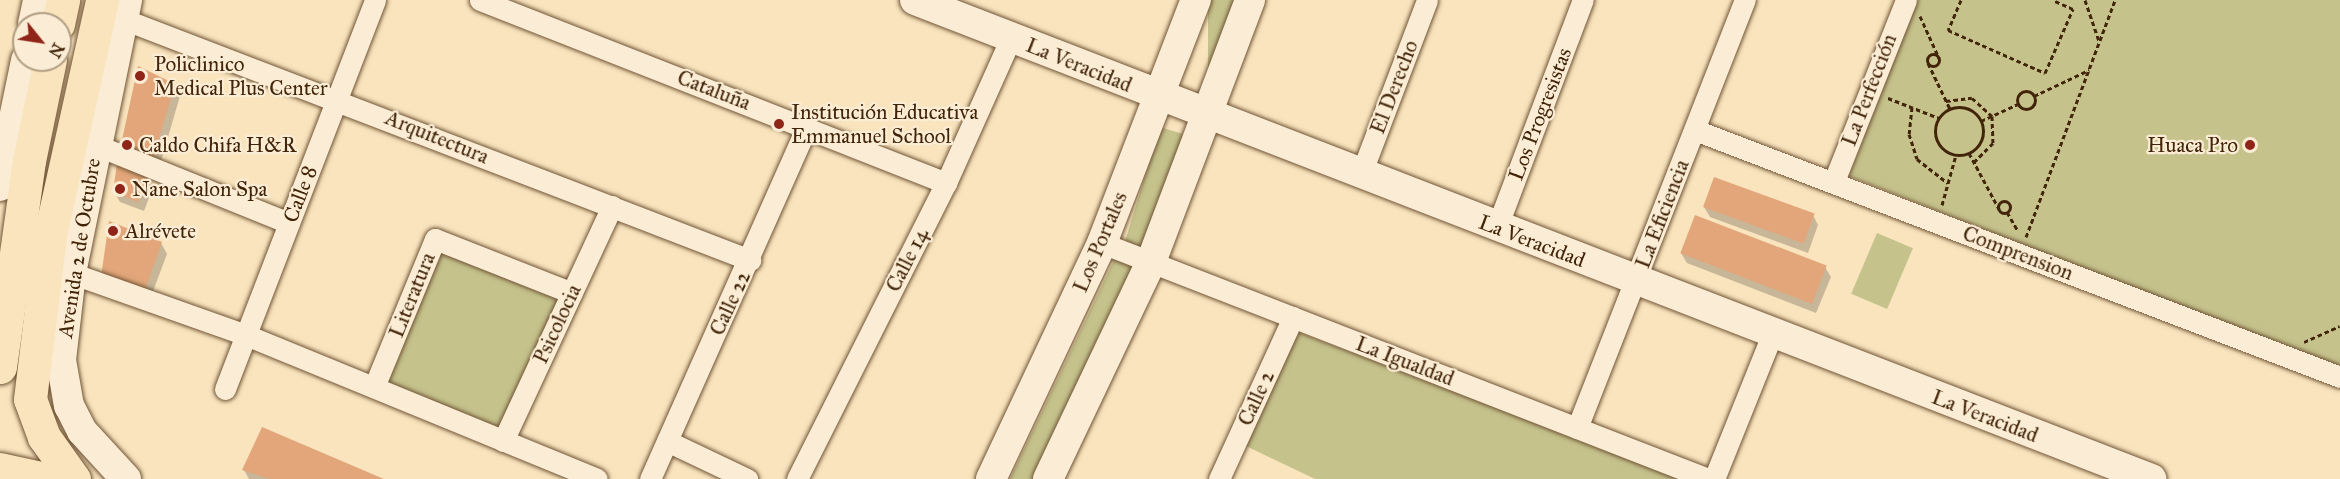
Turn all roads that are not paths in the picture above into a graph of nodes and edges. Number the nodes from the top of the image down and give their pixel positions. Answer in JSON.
{"nodes":[{"id":1,"x":375,"y":0,"type":"edge"},
{"id":2,"x":480,"y":0,"type":"edge"},
{"id":3,"x":915,"y":0,"type":"edge"},
{"id":4,"x":1196,"y":0,"type":"edge"},
{"id":5,"x":1250,"y":0,"type":"edge"},
{"id":6,"x":1427,"y":0,"type":"edge"},
{"id":7,"x":1583,"y":0,"type":"edge"},
{"id":8,"x":1745,"y":0,"type":"edge"},
{"id":9,"x":118,"y":6,"type":"edge"},
{"id":10,"x":1912,"y":6,"type":"edge"},
{"id":11,"x":1011,"y":38,"type":"junction"},
{"id":12,"x":24,"y":72,"type":"edge"},
{"id":13,"x":46,"y":72,"type":"edge"},
{"id":14,"x":337,"y":98,"type":"junction"},
{"id":15,"x":1160,"y":98,"type":"junction"},
{"id":16,"x":1207,"y":114,"type":"junction"},
{"id":17,"x":807,"y":126,"type":"junction"},
{"id":18,"x":1695,"y":130,"type":"junction"},
{"id":19,"x":96,"y":144,"type":"junction"},
{"id":20,"x":1361,"y":174,"type":"junction"},
{"id":21,"x":7,"y":180,"type":"edge"},
{"id":22,"x":1834,"y":182,"type":"junction"},
{"id":23,"x":946,"y":183,"type":"junction"},
{"id":24,"x":612,"y":206,"type":"junction"},
{"id":25,"x":289,"y":223,"type":"junction"},
{"id":26,"x":1497,"y":227,"type":"junction"},
{"id":27,"x":1102,"y":243,"type":"junction"},
{"id":28,"x":65,"y":257,"type":"junction"},
{"id":29,"x":750,"y":260,"type":"junction"},
{"id":30,"x":1151,"y":262,"type":"junction"},
{"id":31,"x":1636,"y":282,"type":"junction"},
{"id":32,"x":572,"y":293,"type":"junction"},
{"id":33,"x":1293,"y":317,"type":"junction"},
{"id":34,"x":246,"y":335,"type":"junction"},
{"id":35,"x":1772,"y":335,"type":"junction"},
{"id":36,"x":0,"y":367,"type":"edge"},
{"id":37,"x":2340,"y":377,"type":"edge"},
{"id":38,"x":374,"y":387,"type":"junction"},
{"id":39,"x":225,"y":389,"type":"dead end"},
{"id":40,"x":1577,"y":428,"type":"junction"},
{"id":41,"x":503,"y":441,"type":"junction"},
{"id":42,"x":667,"y":441,"type":"junction"},
{"id":43,"x":0,"y":469,"type":"edge"},
{"id":44,"x":46,"y":479,"type":"edge"},
{"id":45,"x":74,"y":479,"type":"edge"},
{"id":46,"x":126,"y":479,"type":"edge"},
{"id":47,"x":597,"y":479,"type":"edge"},
{"id":48,"x":650,"y":479,"type":"edge"},
{"id":49,"x":747,"y":479,"type":"edge"},
{"id":50,"x":797,"y":479,"type":"edge"},
{"id":51,"x":991,"y":479,"type":"edge"},
{"id":52,"x":1048,"y":479,"type":"edge"},
{"id":53,"x":1219,"y":479,"type":"edge"},
{"id":54,"x":1708,"y":479,"type":"edge"},
{"id":55,"x":1714,"y":479,"type":"edge"},
{"id":56,"x":2151,"y":479,"type":"edge"}],
"edges":[{"from":1,"to":14,"type":"street","name":"Calle 8"},
{"from":2,"to":17,"type":"street","name":"Cataluña"},
{"from":3,"to":11,"type":"street","name":"La Veracidad"},
{"from":4,"to":15,"type":"street","name":"Los Portales"},
{"from":5,"to":16,"type":"street"},
{"from":6,"to":20,"type":"street","name":"El Derecho"},
{"from":7,"to":26,"type":"street","name":"Los Progresistas"},
{"from":8,"to":18,"type":"street","name":"La Eficiencia"},
{"from":9,"to":14,"type":"street","name":"Arquitectura"},
{"from":9,"to":19,"type":"street","name":"Avenida 2 de Octubre"},
{"from":9,"to":28,"type":"main road","name":"Avenida 2 de Octubre"},
{"from":10,"to":22,"type":"street","name":"La Perfección"},
{"from":11,"to":15,"type":"street","name":"La Veracidad"},
{"from":11,"to":23,"type":"street","name":"Calle 14"},
{"from":12,"to":21,"type":"street"},
{"from":13,"to":21,"type":"main road"},
{"from":14,"to":24,"type":"street","name":"Arquitectura"},
{"from":14,"to":25,"type":"street","name":"Calle 8"},
{"from":15,"to":16,"type":"street","name":"La Veracidad"},
{"from":15,"to":27,"type":"street","name":"Los Portales"},
{"from":16,"to":20,"type":"street","name":"La Veracidad"},
{"from":16,"to":30,"type":"street"},
{"from":17,"to":23,"type":"street","name":"Cataluña"},
{"from":17,"to":29,"type":"street","name":"Calle 22"},
{"from":18,"to":22,"type":"street","name":"Comprension"},
{"from":18,"to":31,"type":"street","name":"La Eficiencia"},
{"from":19,"to":25,"type":"street"},
{"from":19,"to":28,"type":"street","name":"Avenida 2 de Octubre"},
{"from":20,"to":26,"type":"street","name":"La Veracidad"},
{"from":21,"to":36,"type":"main road"},
{"from":22,"to":37,"type":"street","name":"Comprension"},
{"from":23,"to":50,"type":"street","name":"Calle 14"},
{"from":24,"to":29,"type":"street","name":"Arquitectura"},
{"from":24,"to":32,"type":"street","name":"Psicolocia"},
{"from":25,"to":34,"type":"street","name":"Calle 8"},
{"from":26,"to":31,"type":"street","name":"La Veracidad"},
{"from":27,"to":30,"type":"street","name":"La Igualdad"},
{"from":27,"to":51,"type":"street","name":"Los Portales"},
{"from":28,"to":34,"type":"street"},
{"from":28,"to":45,"type":"main road","name":"Avenida 2 de Octubre"},
{"from":28,"to":46,"type":"street","name":"Avenida 2 de Octubre"},
{"from":29,"to":42,"type":"street","name":"Calle 22"},
{"from":30,"to":33,"type":"street","name":"La Igualdad"},
{"from":30,"to":52,"type":"street"},
{"from":31,"to":35,"type":"street","name":"La Veracidad"},
{"from":31,"to":40,"type":"street","name":"La Eficiencia"},
{"from":32,"to":38,"type":"street","name":"Literatura"},
{"from":32,"to":41,"type":"street","name":"Psicolocia"},
{"from":33,"to":40,"type":"street","name":"La Igualdad"},
{"from":33,"to":53,"type":"street","name":"Calle 2"},
{"from":34,"to":38,"type":"street"},
{"from":34,"to":39,"type":"street","name":"Calle 8"},
{"from":35,"to":55,"type":"street"},
{"from":35,"to":56,"type":"street","name":"La Veracidad"},
{"from":38,"to":41,"type":"street"},
{"from":40,"to":54,"type":"street","name":"La Igualdad"},
{"from":41,"to":47,"type":"street"},
{"from":42,"to":48,"type":"street","name":"Calle 22"},
{"from":42,"to":49,"type":"street"},
{"from":43,"to":44,"type":"main road"}]}
